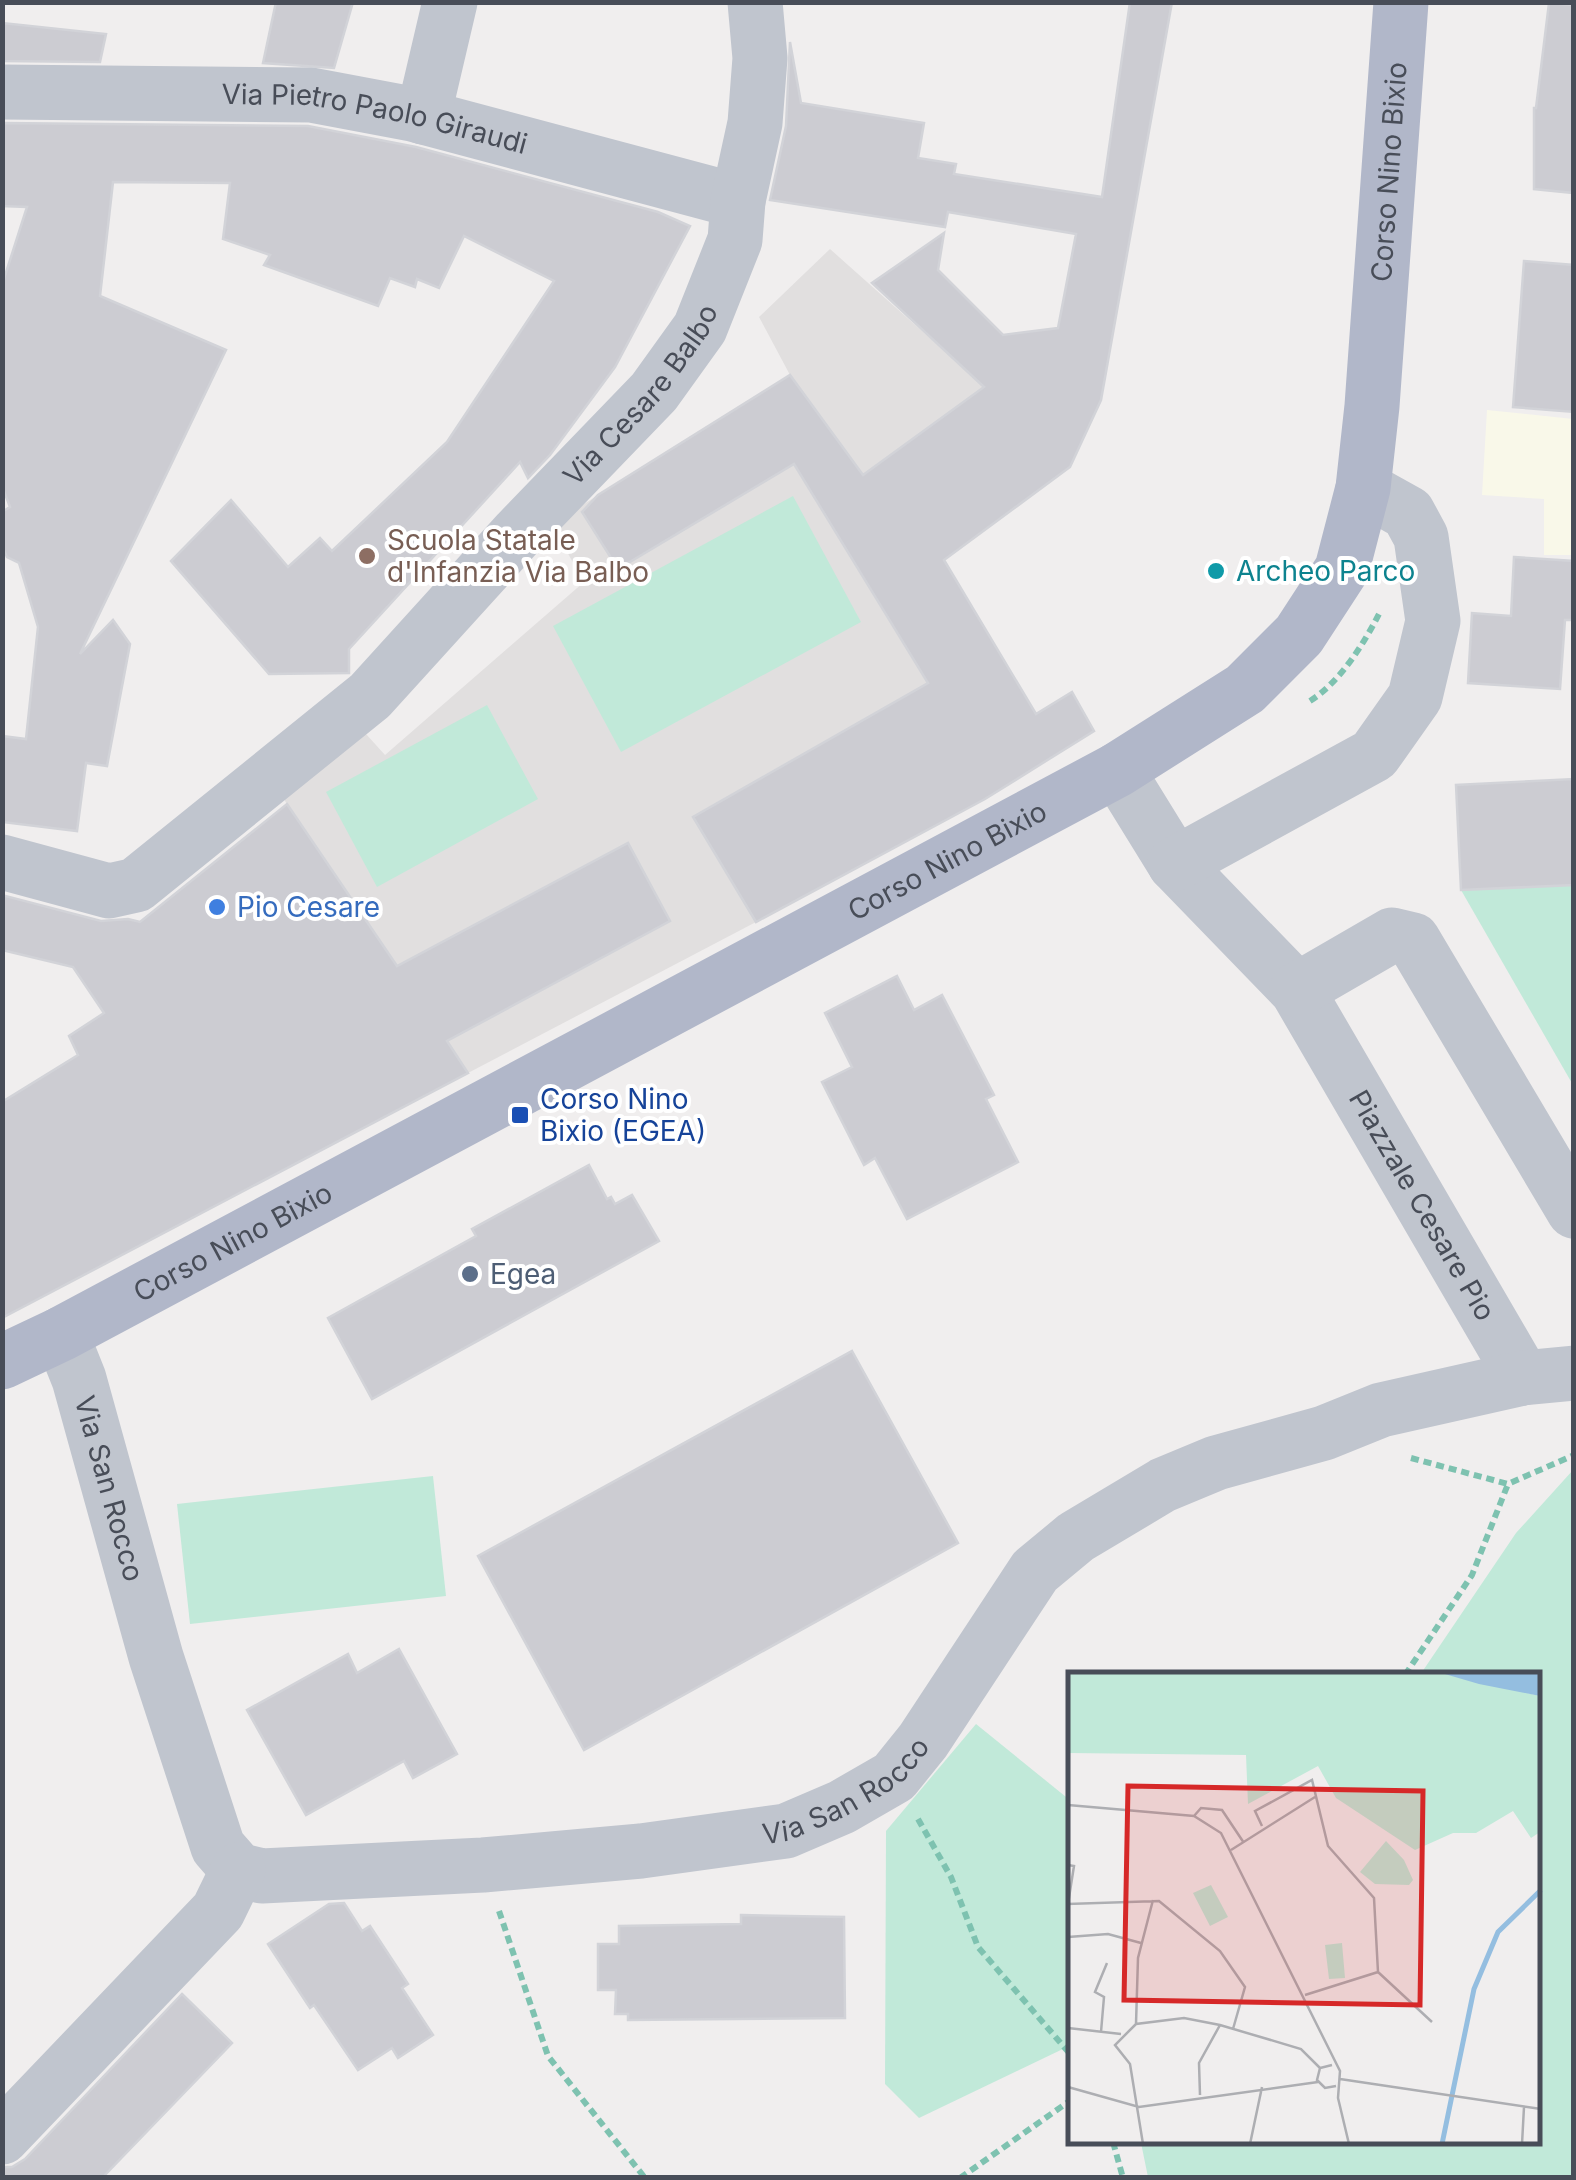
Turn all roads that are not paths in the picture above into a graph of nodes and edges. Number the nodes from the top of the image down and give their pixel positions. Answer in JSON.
{"nodes":[{"id":1,"x":450,"y":2,"type":"edge"},
{"id":2,"x":755,"y":2,"type":"edge"},
{"id":3,"x":1401,"y":2,"type":"edge"},
{"id":4,"x":2,"y":92,"type":"edge"},
{"id":5,"x":423,"y":117,"type":"junction"},
{"id":6,"x":738,"y":201,"type":"junction"},
{"id":7,"x":1363,"y":488,"type":"junction"},
{"id":8,"x":1118,"y":770,"type":"junction"},
{"id":9,"x":2,"y":862,"type":"edge"},
{"id":10,"x":1175,"y":864,"type":"junction"},
{"id":11,"x":1297,"y":990,"type":"junction"},
{"id":12,"x":1574,"y":1211,"type":"edge"},
{"id":13,"x":62,"y":1334,"type":"junction"},
{"id":14,"x":2,"y":1362,"type":"edge"},
{"id":15,"x":1548,"y":1376,"type":"edge"},
{"id":16,"x":238,"y":1870,"type":"junction"},
{"id":17,"x":2,"y":2138,"type":"edge"}],
"edges":[{"from":1,"to":5,"type":"street"},
{"from":2,"to":6,"type":"street","name":"Via Cesare Balbo"},
{"from":3,"to":7,"type":"main road","name":"Corso Nino Bixio"},
{"from":4,"to":5,"type":"street","name":"Via Pietro Paolo Giraudi"},
{"from":5,"to":6,"type":"street","name":"Via Pietro Paolo Giraudi"},
{"from":6,"to":9,"type":"street","name":"Via Cesare Balbo"},
{"from":7,"to":8,"type":"main road","name":"Corso Nino Bixio"},
{"from":7,"to":10,"type":"street"},
{"from":8,"to":10,"type":"street","name":"Piazzale Cesare Pio"},
{"from":8,"to":13,"type":"main road","name":"Corso Nino Bixio"},
{"from":10,"to":11,"type":"street","name":"Piazzale Cesare Pio"},
{"from":11,"to":12,"type":"street"},
{"from":11,"to":15,"type":"street","name":"Piazzale Cesare Pio"},
{"from":13,"to":14,"type":"main road","name":"Corso Nino Bixio"},
{"from":13,"to":16,"type":"street","name":"Via San Rocco"},
{"from":15,"to":16,"type":"street","name":"Via San Rocco"},
{"from":16,"to":17,"type":"street"}]}
